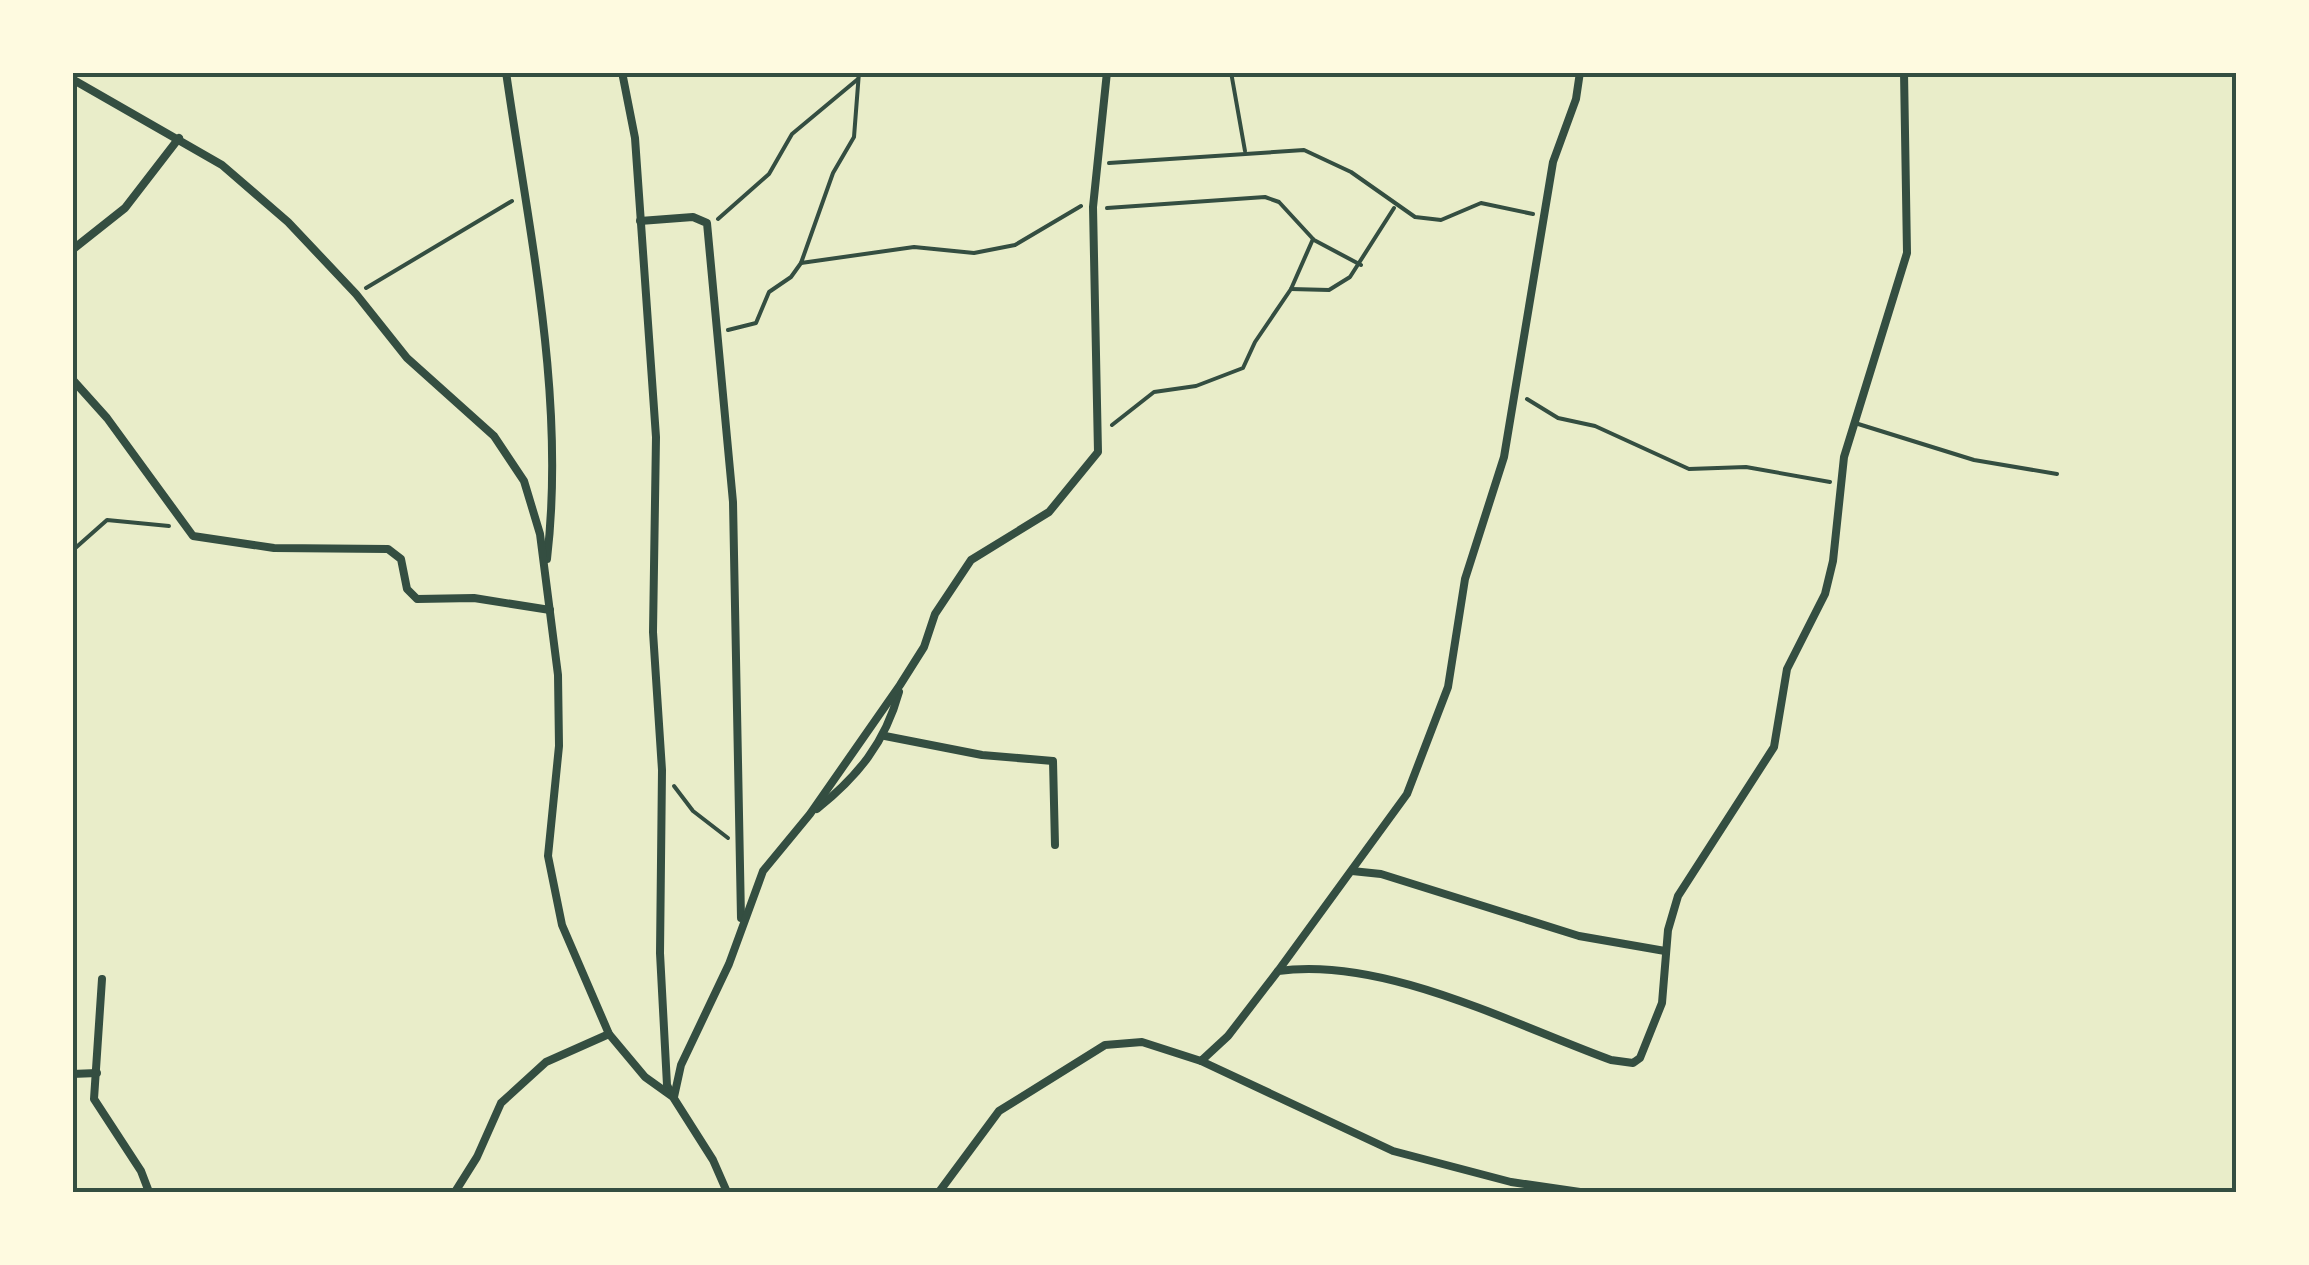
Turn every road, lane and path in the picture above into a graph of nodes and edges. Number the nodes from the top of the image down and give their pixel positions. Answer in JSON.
{"nodes":[{"id":1,"x":506,"y":72,"type":"edge"},
{"id":2,"x":622,"y":72,"type":"edge"},
{"id":3,"x":1106,"y":72,"type":"edge"},
{"id":4,"x":1231,"y":72,"type":"edge"},
{"id":5,"x":1580,"y":72,"type":"edge"},
{"id":6,"x":1904,"y":72,"type":"edge"},
{"id":7,"x":858,"y":76,"type":"edge"},
{"id":8,"x":72,"y":79,"type":"edge"},
{"id":9,"x":179,"y":138,"type":"junction"},
{"id":10,"x":1246,"y":151,"type":"junction"},
{"id":11,"x":1094,"y":164,"type":"junction"},
{"id":12,"x":523,"y":191,"type":"junction"},
{"id":13,"x":1093,"y":202,"type":"junction"},
{"id":14,"x":1395,"y":206,"type":"junction"},
{"id":15,"x":1543,"y":214,"type":"junction"},
{"id":16,"x":640,"y":222,"type":"junction"},
{"id":17,"x":707,"y":223,"type":"junction"},
{"id":18,"x":1313,"y":238,"type":"junction"},
{"id":19,"x":72,"y":250,"type":"edge"},
{"id":20,"x":801,"y":263,"type":"junction"},
{"id":21,"x":1361,"y":265,"type":"junction"},
{"id":22,"x":1291,"y":290,"type":"junction"},
{"id":23,"x":356,"y":294,"type":"junction"},
{"id":24,"x":715,"y":341,"type":"junction"},
{"id":25,"x":72,"y":379,"type":"edge"},
{"id":26,"x":1515,"y":391,"type":"junction"},
{"id":27,"x":1855,"y":423,"type":"junction"},
{"id":28,"x":1101,"y":434,"type":"junction"},
{"id":29,"x":2057,"y":474,"type":"dead end"},
{"id":30,"x":1841,"y":484,"type":"junction"},
{"id":31,"x":184,"y":528,"type":"junction"},
{"id":32,"x":72,"y":551,"type":"edge"},
{"id":33,"x":546,"y":571,"type":"junction"},
{"id":34,"x":550,"y":610,"type":"junction"},
{"id":35,"x":900,"y":685,"type":"junction"},
{"id":36,"x":885,"y":736,"type":"junction"},
{"id":37,"x":662,"y":770,"type":"junction"},
{"id":38,"x":810,"y":814,"type":"junction"},
{"id":39,"x":1055,"y":845,"type":"dead end"},
{"id":40,"x":742,"y":849,"type":"junction"},
{"id":41,"x":1352,"y":871,"type":"junction"},
{"id":42,"x":740,"y":927,"type":"junction"},
{"id":43,"x":1665,"y":952,"type":"junction"},
{"id":44,"x":1278,"y":971,"type":"junction"},
{"id":45,"x":102,"y":979,"type":"dead end"},
{"id":46,"x":610,"y":1034,"type":"junction"},
{"id":47,"x":1201,"y":1061,"type":"junction"},
{"id":48,"x":96,"y":1072,"type":"junction"},
{"id":49,"x":72,"y":1074,"type":"edge"},
{"id":50,"x":673,"y":1097,"type":"junction"},
{"id":51,"x":682,"y":1113,"type":"junction"},
{"id":52,"x":150,"y":1192,"type":"edge"},
{"id":53,"x":455,"y":1192,"type":"edge"},
{"id":54,"x":727,"y":1192,"type":"edge"},
{"id":55,"x":938,"y":1192,"type":"edge"},
{"id":56,"x":1580,"y":1192,"type":"edge"}],
"edges":[{"from":1,"to":12,"type":"street"},
{"from":2,"to":16,"type":"street"},
{"from":3,"to":11,"type":"street"},
{"from":4,"to":10,"type":"path"},
{"from":5,"to":15,"type":"street"},
{"from":6,"to":27,"type":"street"},
{"from":7,"to":17,"type":"path"},
{"from":7,"to":20,"type":"path"},
{"from":8,"to":9,"type":"street"},
{"from":9,"to":19,"type":"street"},
{"from":9,"to":23,"type":"street"},
{"from":10,"to":11,"type":"path"},
{"from":10,"to":14,"type":"path"},
{"from":11,"to":13,"type":"street"},
{"from":12,"to":23,"type":"path"},
{"from":12,"to":33,"type":"street"},
{"from":13,"to":18,"type":"path"},
{"from":13,"to":20,"type":"path"},
{"from":13,"to":28,"type":"street"},
{"from":14,"to":15,"type":"path"},
{"from":14,"to":21,"type":"path"},
{"from":15,"to":26,"type":"street"},
{"from":16,"to":17,"type":"street"},
{"from":16,"to":37,"type":"street"},
{"from":17,"to":24,"type":"street"},
{"from":18,"to":21,"type":"path"},
{"from":18,"to":22,"type":"path"},
{"from":20,"to":24,"type":"path"},
{"from":21,"to":22,"type":"path"},
{"from":22,"to":28,"type":"path"},
{"from":23,"to":33,"type":"street"},
{"from":24,"to":40,"type":"street"},
{"from":25,"to":31,"type":"street"},
{"from":26,"to":30,"type":"path"},
{"from":26,"to":41,"type":"street"},
{"from":27,"to":29,"type":"lane"},
{"from":27,"to":30,"type":"street"},
{"from":28,"to":35,"type":"street"},
{"from":30,"to":43,"type":"street"},
{"from":31,"to":32,"type":"path"},
{"from":31,"to":34,"type":"street"},
{"from":33,"to":34,"type":"street"},
{"from":34,"to":46,"type":"street"},
{"from":35,"to":36,"type":"street"},
{"from":35,"to":38,"type":"street"},
{"from":36,"to":38,"type":"street"},
{"from":36,"to":39,"type":"street"},
{"from":37,"to":40,"type":"path"},
{"from":37,"to":50,"type":"street"},
{"from":38,"to":42,"type":"street"},
{"from":40,"to":42,"type":"street"},
{"from":41,"to":43,"type":"street"},
{"from":41,"to":44,"type":"street"},
{"from":42,"to":51,"type":"street"},
{"from":43,"to":44,"type":"street"},
{"from":44,"to":47,"type":"street"},
{"from":45,"to":48,"type":"street"},
{"from":46,"to":50,"type":"street"},
{"from":46,"to":53,"type":"street"},
{"from":47,"to":55,"type":"street"},
{"from":47,"to":56,"type":"street"},
{"from":48,"to":49,"type":"street"},
{"from":48,"to":52,"type":"street"},
{"from":50,"to":51,"type":"street"},
{"from":51,"to":54,"type":"street"}]}
